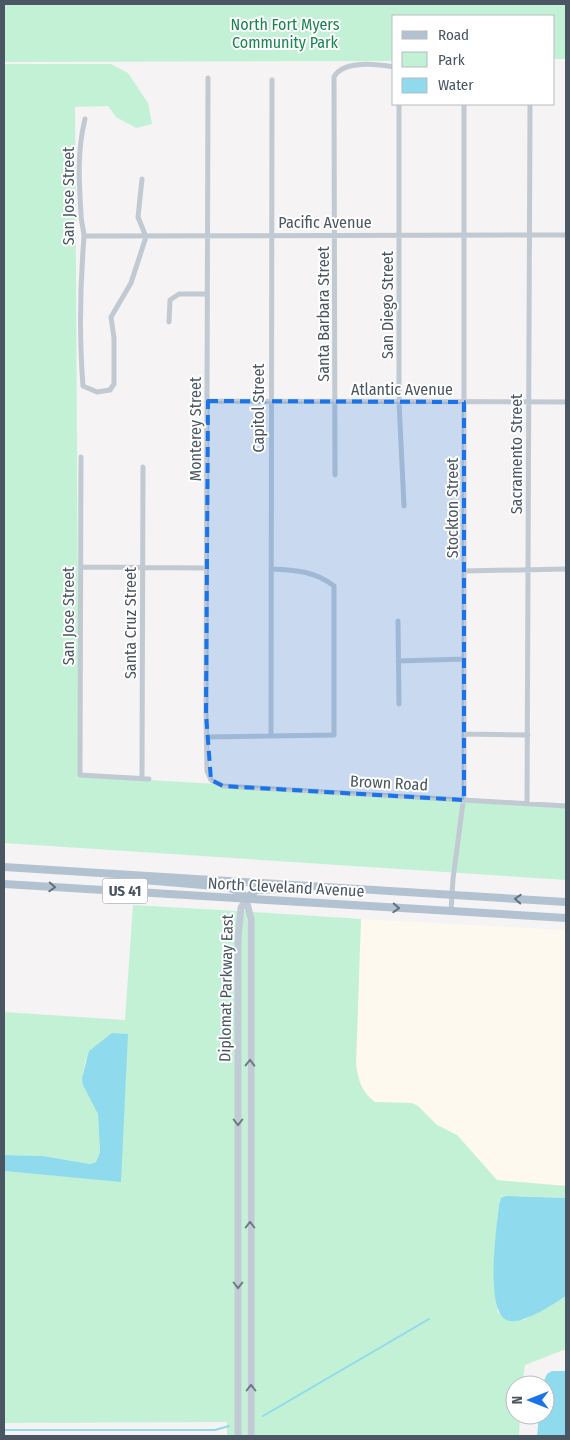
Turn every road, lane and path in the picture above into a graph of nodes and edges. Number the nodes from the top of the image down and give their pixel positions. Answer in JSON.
{"nodes":[{"id":1,"x":392,"y":67,"type":"edge"},
{"id":2,"x":208,"y":78,"type":"dead end"},
{"id":3,"x":272,"y":80,"type":"dead end"},
{"id":4,"x":399,"y":105,"type":"edge"},
{"id":5,"x":464,"y":105,"type":"edge"},
{"id":6,"x":530,"y":105,"type":"edge"},
{"id":7,"x":85,"y":119,"type":"dead end"},
{"id":8,"x":142,"y":179,"type":"dead end"},
{"id":9,"x":336,"y":234,"type":"junction"},
{"id":10,"x":400,"y":234,"type":"junction"},
{"id":11,"x":464,"y":234,"type":"junction"},
{"id":12,"x":208,"y":235,"type":"junction"},
{"id":13,"x":272,"y":235,"type":"junction"},
{"id":14,"x":528,"y":235,"type":"junction"},
{"id":15,"x":566,"y":235,"type":"edge"},
{"id":16,"x":84,"y":236,"type":"junction"},
{"id":17,"x":146,"y":237,"type":"junction"},
{"id":18,"x":207,"y":294,"type":"junction"},
{"id":19,"x":169,"y":322,"type":"dead end"},
{"id":20,"x":208,"y":401,"type":"junction"},
{"id":21,"x":335,"y":401,"type":"junction"},
{"id":22,"x":271,"y":402,"type":"junction"},
{"id":23,"x":399,"y":402,"type":"junction"},
{"id":24,"x":464,"y":402,"type":"junction"},
{"id":25,"x":566,"y":402,"type":"edge"},
{"id":26,"x":528,"y":403,"type":"junction"},
{"id":27,"x":81,"y":457,"type":"dead end"},
{"id":28,"x":143,"y":467,"type":"dead end"},
{"id":29,"x":334,"y":475,"type":"dead end"},
{"id":30,"x":404,"y":506,"type":"dead end"},
{"id":31,"x":80,"y":567,"type":"junction"},
{"id":32,"x":143,"y":568,"type":"junction"},
{"id":33,"x":207,"y":568,"type":"junction"},
{"id":34,"x":271,"y":569,"type":"junction"},
{"id":35,"x":528,"y":569,"type":"junction"},
{"id":36,"x":566,"y":569,"type":"edge"},
{"id":37,"x":464,"y":570,"type":"junction"},
{"id":38,"x":398,"y":621,"type":"dead end"},
{"id":39,"x":464,"y":659,"type":"junction"},
{"id":40,"x":398,"y":661,"type":"junction"},
{"id":41,"x":399,"y":704,"type":"dead end"},
{"id":42,"x":464,"y":734,"type":"junction"},
{"id":43,"x":528,"y":735,"type":"junction"},
{"id":44,"x":272,"y":736,"type":"junction"},
{"id":45,"x":207,"y":737,"type":"junction"},
{"id":46,"x":142,"y":778,"type":"junction"},
{"id":47,"x":149,"y":779,"type":"dead end"},
{"id":48,"x":211,"y":780,"type":"joint"},
{"id":49,"x":464,"y":800,"type":"junction"},
{"id":50,"x":527,"y":804,"type":"junction"},
{"id":51,"x":566,"y":806,"type":"edge"},
{"id":52,"x":4,"y":867,"type":"edge"},
{"id":53,"x":97,"y":873,"type":"junction"},
{"id":54,"x":4,"y":884,"type":"edge"},
{"id":55,"x":317,"y":887,"type":"junction"},
{"id":56,"x":452,"y":895,"type":"junction"},
{"id":57,"x":246,"y":899,"type":"junction"},
{"id":58,"x":566,"y":902,"type":"edge"},
{"id":59,"x":451,"y":911,"type":"junction"},
{"id":60,"x":566,"y":918,"type":"edge"},
{"id":61,"x":238,"y":1436,"type":"edge"},
{"id":62,"x":251,"y":1436,"type":"edge"}],
"edges":[{"from":1,"to":9,"type":"street","name":"Santa Barbara Street"},
{"from":2,"to":12,"type":"street","name":"Monterey Street"},
{"from":3,"to":13,"type":"street","name":"Capitol Street"},
{"from":4,"to":10,"type":"street","name":"San Diego Street"},
{"from":5,"to":11,"type":"street","name":"Stockton Street"},
{"from":6,"to":14,"type":"street","name":"Sacramento Street"},
{"from":7,"to":16,"type":"street","name":"San Jose Street"},
{"from":8,"to":17,"type":"street"},
{"from":9,"to":10,"type":"street","name":"Pacific Avenue"},
{"from":9,"to":13,"type":"street","name":"Pacific Avenue"},
{"from":9,"to":21,"type":"street","name":"Santa Barbara Street"},
{"from":10,"to":11,"type":"street","name":"Pacific Avenue"},
{"from":10,"to":23,"type":"street","name":"San Diego Street"},
{"from":11,"to":14,"type":"street","name":"Pacific Avenue"},
{"from":11,"to":24,"type":"street","name":"Stockton Street"},
{"from":12,"to":13,"type":"street","name":"Pacific Avenue"},
{"from":12,"to":17,"type":"street","name":"Pacific Avenue"},
{"from":12,"to":18,"type":"street","name":"Monterey Street"},
{"from":13,"to":22,"type":"street","name":"Capitol Street"},
{"from":14,"to":15,"type":"street","name":"Pacific Avenue"},
{"from":14,"to":26,"type":"street","name":"Sacramento Street"},
{"from":16,"to":17,"type":"street","name":"Pacific Avenue"},
{"from":16,"to":17,"type":"street","name":"San Jose Street"},
{"from":18,"to":19,"type":"street"},
{"from":18,"to":20,"type":"street","name":"Monterey Street"},
{"from":20,"to":22,"type":"street","name":"Atlantic Avenue"},
{"from":20,"to":33,"type":"street","name":"Monterey Street"},
{"from":21,"to":22,"type":"street","name":"Atlantic Avenue"},
{"from":21,"to":23,"type":"street","name":"Atlantic Avenue"},
{"from":21,"to":29,"type":"street","name":"Santa Barbara Street"},
{"from":22,"to":34,"type":"street","name":"Capitol Street"},
{"from":23,"to":24,"type":"street","name":"Atlantic Avenue"},
{"from":23,"to":30,"type":"street","name":"San Diego Street"},
{"from":24,"to":26,"type":"street","name":"Atlantic Avenue"},
{"from":24,"to":37,"type":"street","name":"Stockton Street"},
{"from":25,"to":26,"type":"street","name":"Atlantic Avenue"},
{"from":26,"to":35,"type":"street","name":"Sacramento Street"},
{"from":27,"to":31,"type":"street","name":"San Jose Street"},
{"from":28,"to":32,"type":"street","name":"Santa Cruz Street"},
{"from":31,"to":32,"type":"street"},
{"from":31,"to":46,"type":"street","name":"San Jose Street"},
{"from":32,"to":33,"type":"street"},
{"from":32,"to":46,"type":"street","name":"Santa Cruz Street"},
{"from":33,"to":45,"type":"street","name":"Monterey Street"},
{"from":34,"to":44,"type":"street","name":"Capitol Street"},
{"from":34,"to":44,"type":"street"},
{"from":35,"to":36,"type":"street"},
{"from":35,"to":37,"type":"street"},
{"from":35,"to":43,"type":"street","name":"Sacramento Street"},
{"from":37,"to":39,"type":"street","name":"Stockton Street"},
{"from":38,"to":40,"type":"street"},
{"from":39,"to":40,"type":"street"},
{"from":39,"to":42,"type":"street","name":"Stockton Street"},
{"from":40,"to":41,"type":"street"},
{"from":42,"to":43,"type":"street"},
{"from":42,"to":49,"type":"street","name":"Stockton Street"},
{"from":43,"to":50,"type":"street","name":"Sacramento Street"},
{"from":44,"to":45,"type":"street"},
{"from":45,"to":48,"type":"street","name":"Monterey Street"},
{"from":46,"to":47,"type":"street"},
{"from":48,"to":49,"type":"street","name":"Brown Road"},
{"from":49,"to":50,"type":"street","name":"Brown Road"},
{"from":49,"to":56,"type":"street","name":"Stockton Street"},
{"from":50,"to":51,"type":"street","name":"Brown Road"},
{"from":52,"to":53,"type":"main road","name":"North Cleveland Avenue","number":"US 41"},
{"from":53,"to":55,"type":"main road","name":"North Cleveland Avenue","number":"US 41"},
{"from":53,"to":57,"type":"main road"},
{"from":54,"to":57,"type":"main road","name":"North Cleveland Avenue","number":"US 41","one_way":true},
{"from":55,"to":56,"type":"main road","name":"North Cleveland Avenue","number":"US 41"},
{"from":55,"to":57,"type":"main road"},
{"from":58,"to":56,"type":"main road","name":"North Cleveland Avenue","number":"US 41","one_way":true},
{"from":56,"to":59,"type":"street","name":"Stockton Street"},
{"from":57,"to":59,"type":"main road","name":"North Cleveland Avenue","number":"US 41","one_way":true},
{"from":57,"to":61,"type":"main road","name":"Diplomat Parkway East","one_way":true},
{"from":62,"to":57,"type":"main road","name":"Diplomat Parkway East","one_way":true},
{"from":59,"to":60,"type":"main road","name":"North Cleveland Avenue","number":"US 41"}]}
